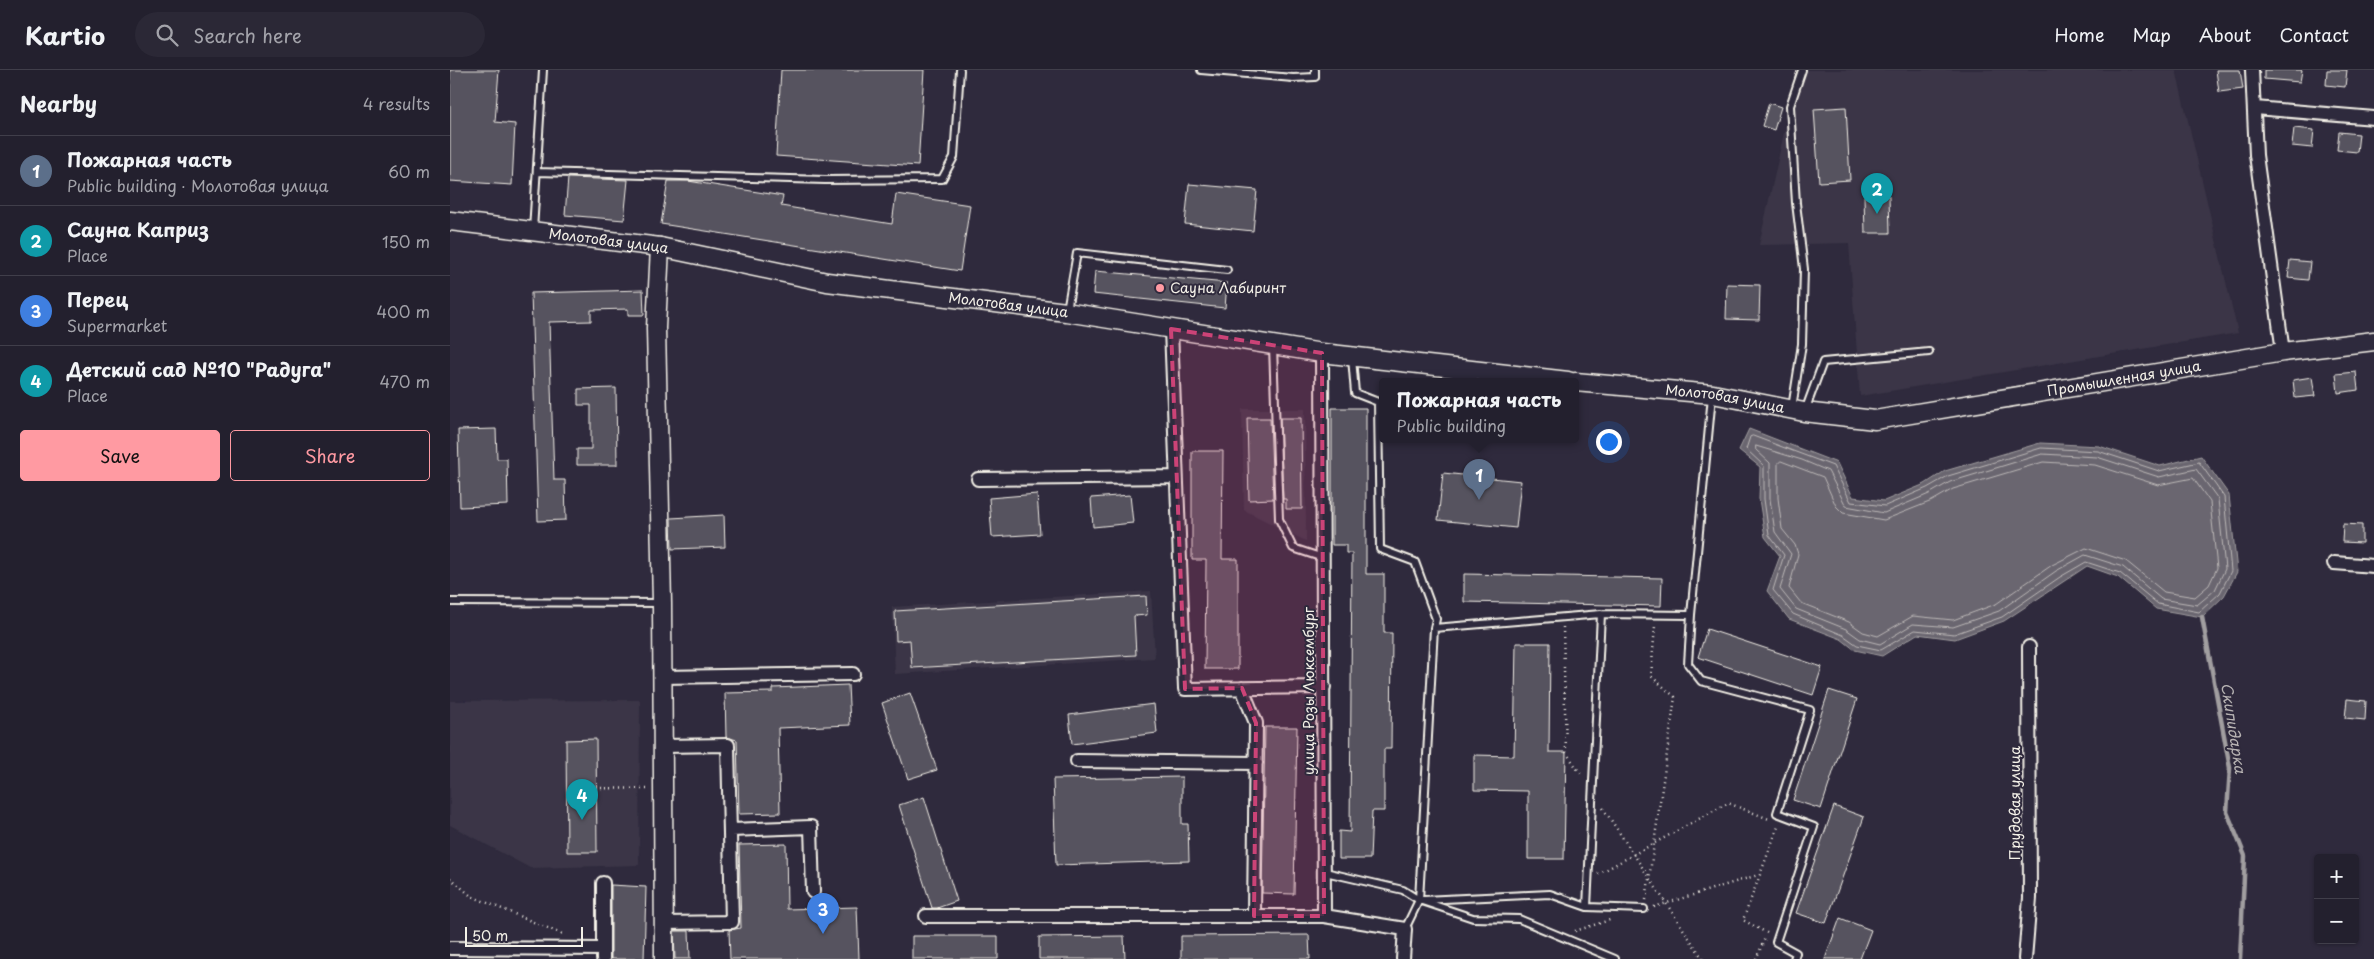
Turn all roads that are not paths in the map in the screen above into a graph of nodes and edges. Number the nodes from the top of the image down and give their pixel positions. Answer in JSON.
{"nodes":[{"id":1,"x":543,"y":70,"type":"edge"},
{"id":2,"x":960,"y":70,"type":"edge"},
{"id":3,"x":1201,"y":70,"type":"edge"},
{"id":4,"x":1316,"y":70,"type":"edge"},
{"id":5,"x":1802,"y":70,"type":"edge"},
{"id":6,"x":2252,"y":70,"type":"edge"},
{"id":7,"x":2255,"y":108,"type":"junction"},
{"id":8,"x":2374,"y":118,"type":"edge"},
{"id":9,"x":537,"y":172,"type":"junction"},
{"id":10,"x":450,"y":222,"type":"edge"},
{"id":11,"x":533,"y":232,"type":"junction"},
{"id":12,"x":660,"y":247,"type":"junction"},
{"id":13,"x":1227,"y":270,"type":"dead end"},
{"id":14,"x":1066,"y":312,"type":"junction"},
{"id":15,"x":1171,"y":329,"type":"junction"},
{"id":16,"x":2374,"y":341,"type":"edge"},
{"id":17,"x":1273,"y":345,"type":"junction"},
{"id":18,"x":1929,"y":352,"type":"dead end"},
{"id":19,"x":2283,"y":352,"type":"junction"},
{"id":20,"x":1322,"y":353,"type":"junction"},
{"id":21,"x":1352,"y":356,"type":"junction"},
{"id":22,"x":1542,"y":378,"type":"edge"},
{"id":23,"x":1579,"y":382,"type":"edge"},
{"id":24,"x":1713,"y":394,"type":"junction"},
{"id":25,"x":1798,"y":410,"type":"junction"},
{"id":26,"x":1875,"y":420,"type":"joint"},
{"id":27,"x":1176,"y":477,"type":"junction"},
{"id":28,"x":978,"y":479,"type":"dead end"},
{"id":29,"x":1323,"y":558,"type":"junction"},
{"id":30,"x":2334,"y":563,"type":"dead end"},
{"id":31,"x":2374,"y":566,"type":"edge"},
{"id":32,"x":450,"y":602,"type":"edge"},
{"id":33,"x":662,"y":603,"type":"junction"},
{"id":34,"x":1601,"y":614,"type":"junction"},
{"id":35,"x":1691,"y":615,"type":"junction"},
{"id":36,"x":1434,"y":628,"type":"junction"},
{"id":37,"x":2029,"y":647,"type":"dead end"},
{"id":38,"x":853,"y":674,"type":"dead end"},
{"id":39,"x":662,"y":677,"type":"junction"},
{"id":40,"x":1324,"y":687,"type":"junction"},
{"id":41,"x":1242,"y":688,"type":"junction"},
{"id":42,"x":662,"y":746,"type":"junction"},
{"id":43,"x":1077,"y":761,"type":"dead end"},
{"id":44,"x":1256,"y":763,"type":"junction"},
{"id":45,"x":730,"y":830,"type":"junction"},
{"id":46,"x":1325,"y":872,"type":"junction"},
{"id":47,"x":603,"y":883,"type":"dead end"},
{"id":48,"x":813,"y":892,"type":"dead end"},
{"id":49,"x":1419,"y":900,"type":"junction"},
{"id":50,"x":1587,"y":907,"type":"junction"},
{"id":51,"x":1646,"y":909,"type":"road end"},
{"id":52,"x":926,"y":916,"type":"dead end"},
{"id":53,"x":1254,"y":916,"type":"junction"},
{"id":54,"x":1324,"y":916,"type":"junction"},
{"id":55,"x":664,"y":924,"type":"junction"},
{"id":56,"x":1405,"y":929,"type":"junction"},
{"id":57,"x":450,"y":948,"type":"edge"},
{"id":58,"x":603,"y":954,"type":"edge"},
{"id":59,"x":664,"y":959,"type":"edge"},
{"id":60,"x":1403,"y":959,"type":"edge"},
{"id":61,"x":1615,"y":959,"type":"edge"},
{"id":62,"x":1794,"y":959,"type":"edge"},
{"id":63,"x":2025,"y":959,"type":"edge"}],
"edges":[{"from":1,"to":9,"type":"lane"},
{"from":2,"to":9,"type":"lane"},
{"from":3,"to":4,"type":"lane"},
{"from":5,"to":25,"type":"lane"},
{"from":6,"to":7,"type":"street"},
{"from":7,"to":8,"type":"street"},
{"from":7,"to":19,"type":"street"},
{"from":9,"to":11,"type":"lane"},
{"from":10,"to":11,"type":"street","name":"Молотовая улица"},
{"from":11,"to":12,"type":"street","name":"Молотовая улица"},
{"from":12,"to":14,"type":"street","name":"Молотовая улица"},
{"from":12,"to":33,"type":"street"},
{"from":13,"to":14,"type":"lane"},
{"from":14,"to":15,"type":"street","name":"Молотовая улица"},
{"from":15,"to":17,"type":"street","name":"Молотовая улица"},
{"from":15,"to":27,"type":"street"},
{"from":16,"to":19,"type":"street","name":"Промышленная улица"},
{"from":17,"to":20,"type":"street","name":"Молотовая улица"},
{"from":17,"to":29,"type":"lane"},
{"from":18,"to":25,"type":"lane"},
{"from":19,"to":26,"type":"street","name":"Промышленная улица"},
{"from":20,"to":21,"type":"street","name":"Молотовая улица"},
{"from":20,"to":29,"type":"street","name":"улица Розы Люксембург"},
{"from":21,"to":22,"type":"street","name":"Молотовая улица"},
{"from":21,"to":36,"type":"lane"},
{"from":23,"to":24,"type":"street","name":"Молотовая улица"},
{"from":24,"to":25,"type":"street","name":"Молотовая улица"},
{"from":24,"to":35,"type":"lane"},
{"from":25,"to":26,"type":"street","name":"Молотовая улица"},
{"from":27,"to":28,"type":"street"},
{"from":27,"to":41,"type":"street"},
{"from":29,"to":40,"type":"street","name":"улица Розы Люксембург"},
{"from":30,"to":31,"type":"street"},
{"from":32,"to":33,"type":"lane"},
{"from":33,"to":39,"type":"street"},
{"from":34,"to":35,"type":"lane"},
{"from":34,"to":36,"type":"lane"},
{"from":34,"to":50,"type":"lane"},
{"from":35,"to":62,"type":"lane"},
{"from":36,"to":49,"type":"lane"},
{"from":37,"to":63,"type":"street","name":"Прудовая улица"},
{"from":38,"to":39,"type":"street"},
{"from":39,"to":42,"type":"street"},
{"from":40,"to":41,"type":"street"},
{"from":40,"to":46,"type":"street","name":"улица Розы Люксембург"},
{"from":41,"to":44,"type":"street"},
{"from":42,"to":45,"type":"street"},
{"from":42,"to":55,"type":"street"},
{"from":43,"to":44,"type":"street"},
{"from":44,"to":53,"type":"street"},
{"from":45,"to":48,"type":"street"},
{"from":45,"to":55,"type":"street"},
{"from":46,"to":49,"type":"lane"},
{"from":46,"to":54,"type":"street","name":"улица Розы Люксембург"},
{"from":47,"to":58,"type":"street"},
{"from":49,"to":50,"type":"lane"},
{"from":49,"to":56,"type":"lane"},
{"from":49,"to":61,"type":"lane"},
{"from":50,"to":51,"type":"lane"},
{"from":52,"to":53,"type":"street"},
{"from":53,"to":54,"type":"street"},
{"from":54,"to":56,"type":"street"},
{"from":55,"to":59,"type":"street"},
{"from":56,"to":60,"type":"street"},
{"from":57,"to":58,"type":"street"}]}
